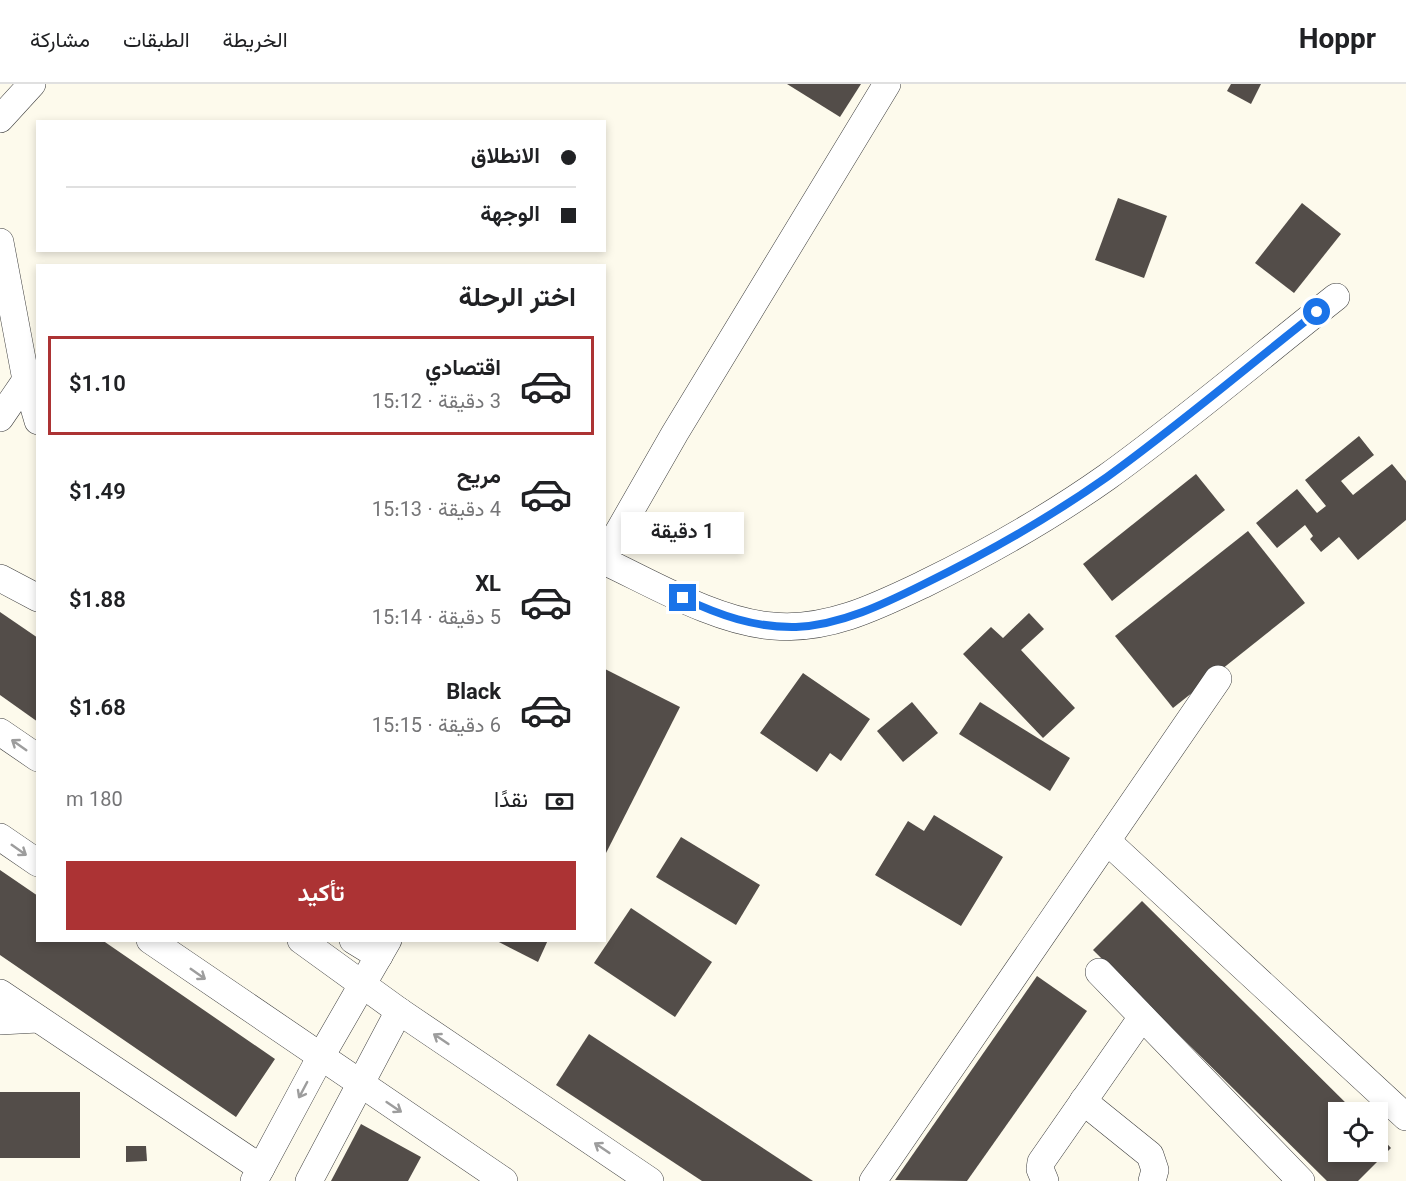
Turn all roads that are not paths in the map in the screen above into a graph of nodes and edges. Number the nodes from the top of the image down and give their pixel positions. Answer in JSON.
{"nodes":[{"id":1,"x":32,"y":84,"type":"edge"},
{"id":2,"x":887,"y":84,"type":"edge"},
{"id":3,"x":0,"y":120,"type":"edge"},
{"id":4,"x":0,"y":242,"type":"edge"},
{"id":5,"x":1336,"y":297,"type":"dead end"},
{"id":6,"x":26,"y":380,"type":"junction"},
{"id":7,"x":36,"y":414,"type":"edge"},
{"id":8,"x":0,"y":418,"type":"edge"},
{"id":9,"x":606,"y":555,"type":"edge"},
{"id":10,"x":606,"y":560,"type":"edge"},
{"id":11,"x":0,"y":578,"type":"edge"},
{"id":12,"x":36,"y":597,"type":"edge"},
{"id":13,"x":1218,"y":679,"type":"dead end"},
{"id":14,"x":0,"y":732,"type":"edge"},
{"id":15,"x":36,"y":757,"type":"edge"},
{"id":16,"x":0,"y":837,"type":"edge"},
{"id":17,"x":1107,"y":841,"type":"junction"},
{"id":18,"x":36,"y":862,"type":"edge"},
{"id":19,"x":153,"y":942,"type":"edge"},
{"id":20,"x":304,"y":942,"type":"edge"},
{"id":21,"x":360,"y":942,"type":"edge"},
{"id":22,"x":383,"y":948,"type":"edge"},
{"id":23,"x":1099,"y":972,"type":"dead end"},
{"id":24,"x":364,"y":984,"type":"junction"},
{"id":25,"x":0,"y":993,"type":"edge"},
{"id":26,"x":399,"y":1011,"type":"junction"},
{"id":27,"x":1143,"y":1017,"type":"junction"},
{"id":28,"x":38,"y":1018,"type":"junction"},
{"id":29,"x":0,"y":1021,"type":"edge"},
{"id":30,"x":320,"y":1058,"type":"junction"},
{"id":31,"x":360,"y":1083,"type":"junction"},
{"id":32,"x":1083,"y":1101,"type":"junction"},
{"id":33,"x":1406,"y":1117,"type":"edge"},
{"id":34,"x":258,"y":1174,"type":"edge"},
{"id":35,"x":309,"y":1181,"type":"edge"},
{"id":36,"x":504,"y":1181,"type":"edge"},
{"id":37,"x":650,"y":1181,"type":"edge"},
{"id":38,"x":873,"y":1181,"type":"edge"},
{"id":39,"x":1045,"y":1181,"type":"edge"},
{"id":40,"x":1152,"y":1181,"type":"edge"},
{"id":41,"x":1301,"y":1181,"type":"edge"}],
"edges":[{"from":1,"to":3,"type":"street"},
{"from":2,"to":9,"type":"street"},
{"from":4,"to":6,"type":"street"},
{"from":5,"to":10,"type":"street"},
{"from":6,"to":7,"type":"street"},
{"from":6,"to":8,"type":"street"},
{"from":11,"to":12,"type":"street"},
{"from":13,"to":17,"type":"street"},
{"from":15,"to":14,"type":"street","one_way":true},
{"from":16,"to":18,"type":"street","one_way":true},
{"from":17,"to":33,"type":"street"},
{"from":17,"to":38,"type":"street"},
{"from":19,"to":30,"type":"street","one_way":true},
{"from":20,"to":24,"type":"street"},
{"from":21,"to":22,"type":"street"},
{"from":22,"to":24,"type":"street"},
{"from":23,"to":27,"type":"street"},
{"from":24,"to":26,"type":"street"},
{"from":24,"to":30,"type":"street"},
{"from":25,"to":28,"type":"street"},
{"from":26,"to":31,"type":"street"},
{"from":37,"to":26,"type":"street","one_way":true},
{"from":27,"to":32,"type":"street"},
{"from":27,"to":41,"type":"street"},
{"from":28,"to":29,"type":"street"},
{"from":28,"to":34,"type":"street"},
{"from":30,"to":31,"type":"street"},
{"from":30,"to":34,"type":"street","one_way":true},
{"from":31,"to":35,"type":"street"},
{"from":31,"to":36,"type":"street","one_way":true},
{"from":32,"to":39,"type":"street"},
{"from":32,"to":40,"type":"street"}]}
